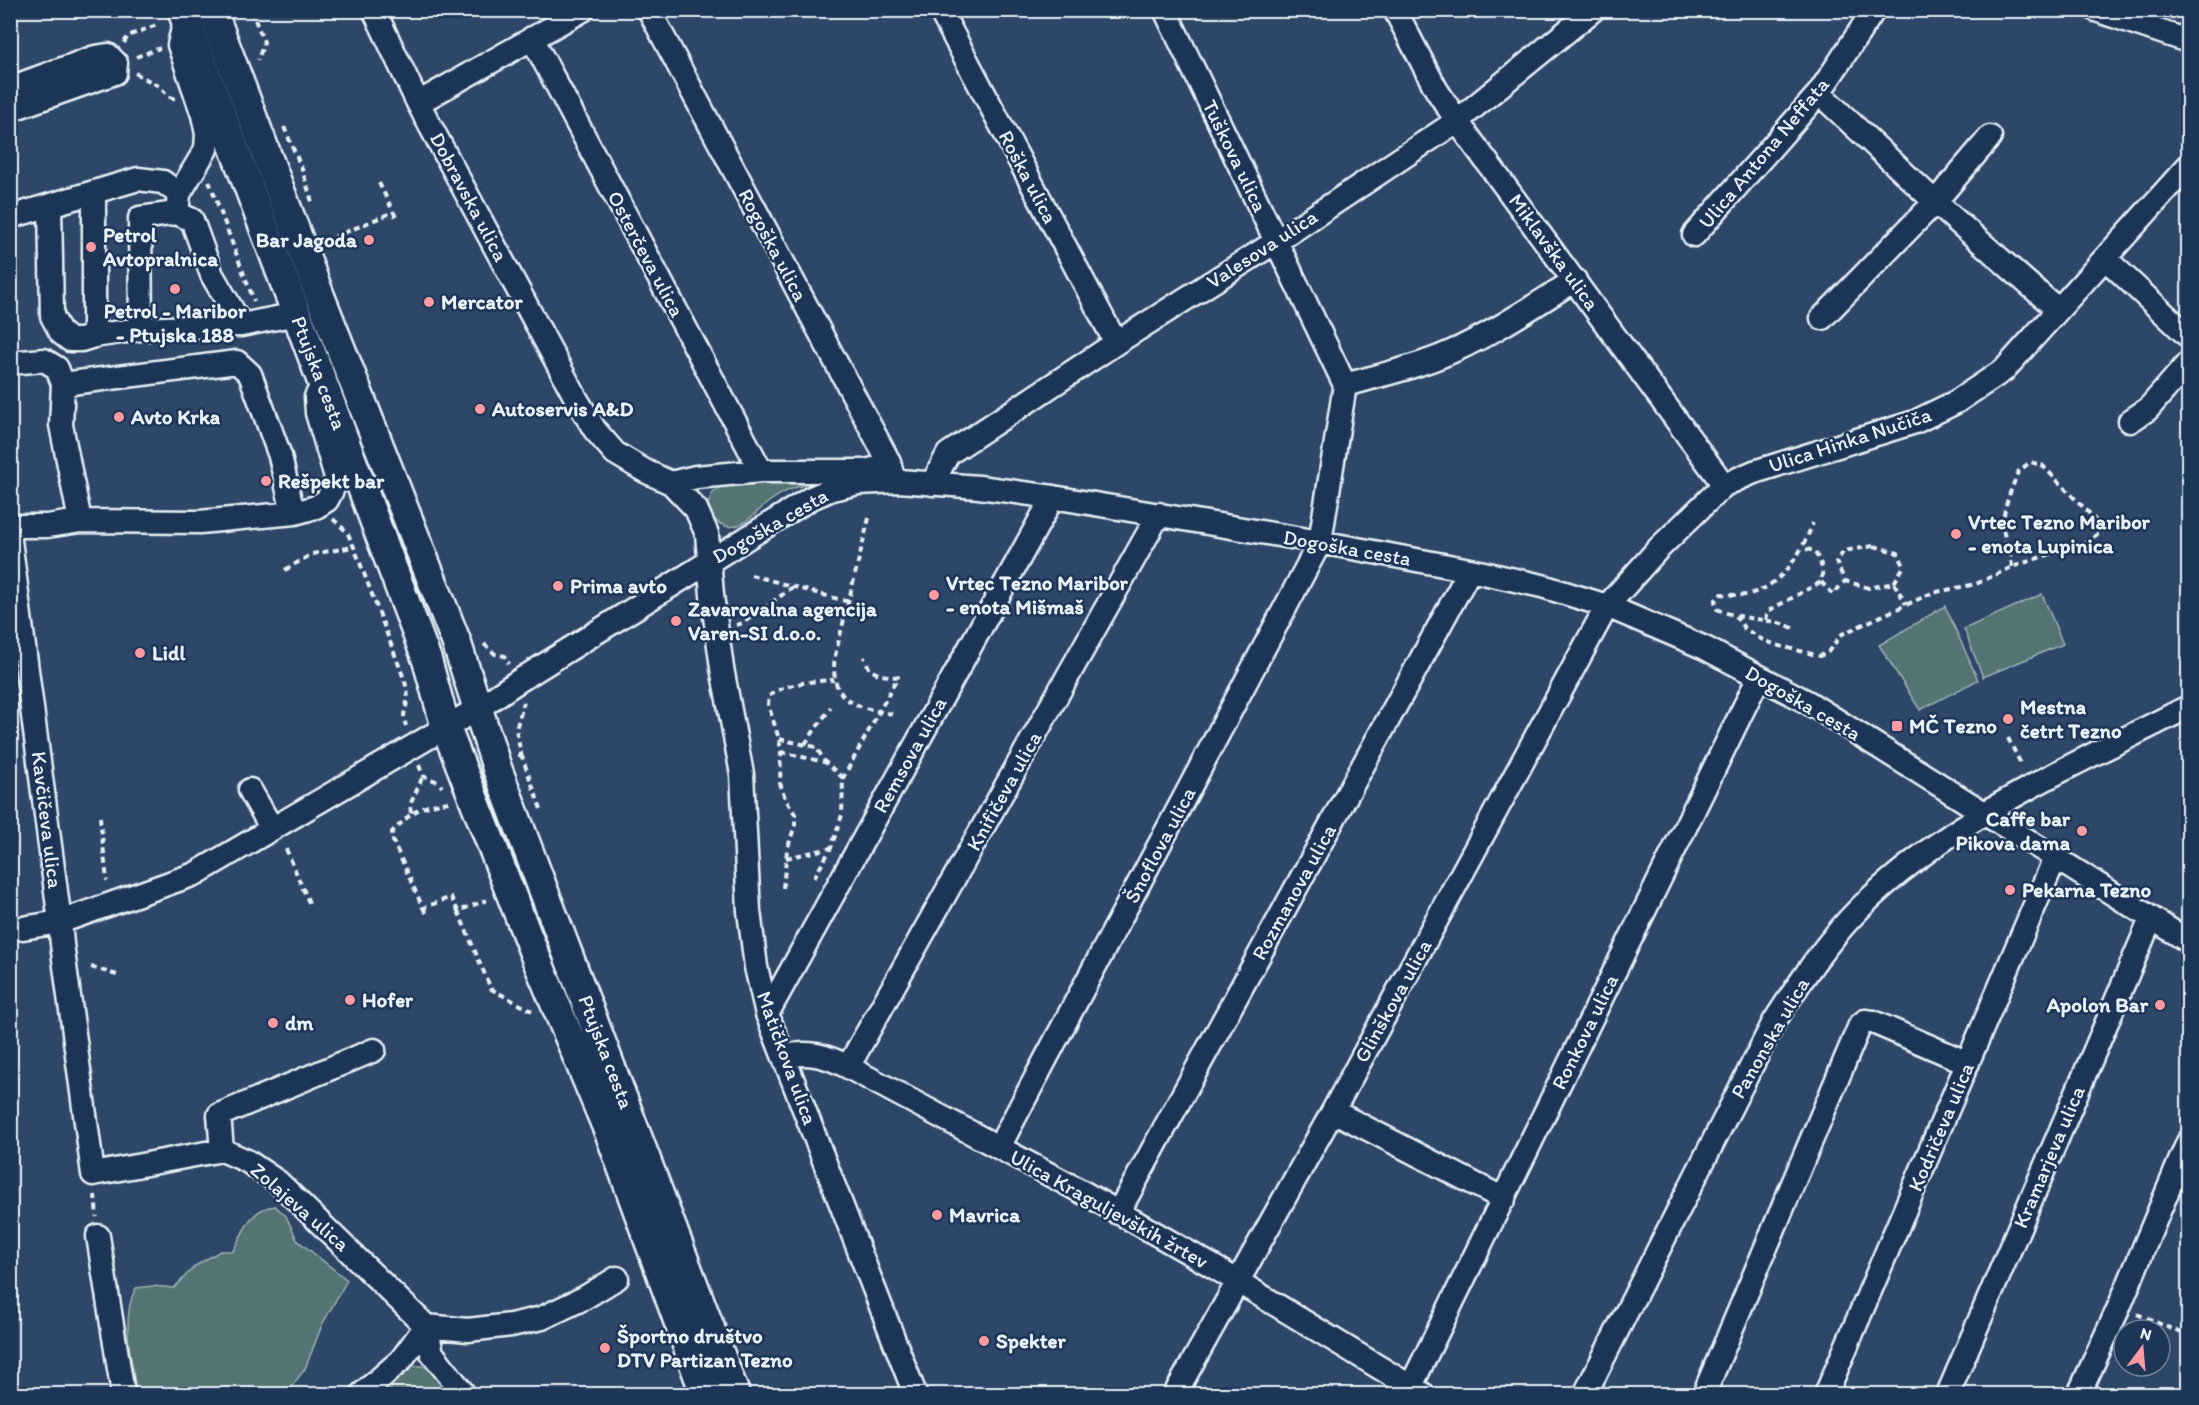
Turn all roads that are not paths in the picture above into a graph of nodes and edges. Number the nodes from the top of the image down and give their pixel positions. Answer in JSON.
{"nodes":[{"id":1,"x":212,"y":10,"type":"edge"},
{"id":2,"x":374,"y":10,"type":"edge"},
{"id":3,"x":583,"y":10,"type":"edge"},
{"id":4,"x":650,"y":10,"type":"edge"},
{"id":5,"x":940,"y":10,"type":"edge"},
{"id":6,"x":1165,"y":10,"type":"edge"},
{"id":7,"x":1395,"y":10,"type":"edge"},
{"id":8,"x":1593,"y":10,"type":"edge"},
{"id":9,"x":1874,"y":10,"type":"edge"},
{"id":10,"x":2096,"y":10,"type":"edge"},
{"id":11,"x":175,"y":18,"type":"edge"},
{"id":12,"x":532,"y":38,"type":"junction"},
{"id":13,"x":2188,"y":41,"type":"edge"},
{"id":14,"x":10,"y":88,"type":"edge"},
{"id":15,"x":1819,"y":93,"type":"junction"},
{"id":16,"x":418,"y":102,"type":"junction"},
{"id":17,"x":10,"y":110,"type":"edge"},
{"id":18,"x":1457,"y":121,"type":"junction"},
{"id":19,"x":1990,"y":137,"type":"dead end"},
{"id":20,"x":2188,"y":166,"type":"edge"},
{"id":21,"x":94,"y":192,"type":"junction"},
{"id":22,"x":1935,"y":202,"type":"junction"},
{"id":23,"x":178,"y":203,"type":"junction"},
{"id":24,"x":50,"y":205,"type":"junction"},
{"id":25,"x":10,"y":217,"type":"edge"},
{"id":26,"x":1694,"y":235,"type":"dead end"},
{"id":27,"x":1277,"y":241,"type":"junction"},
{"id":28,"x":2106,"y":259,"type":"junction"},
{"id":29,"x":1575,"y":280,"type":"junction"},
{"id":30,"x":2058,"y":310,"type":"junction"},
{"id":31,"x":297,"y":314,"type":"junction"},
{"id":32,"x":1822,"y":318,"type":"dead end"},
{"id":33,"x":241,"y":325,"type":"junction"},
{"id":34,"x":141,"y":329,"type":"junction"},
{"id":35,"x":94,"y":336,"type":"junction"},
{"id":36,"x":2188,"y":336,"type":"edge"},
{"id":37,"x":1116,"y":343,"type":"junction"},
{"id":38,"x":10,"y":363,"type":"edge"},
{"id":39,"x":2188,"y":363,"type":"edge"},
{"id":40,"x":63,"y":384,"type":"junction"},
{"id":41,"x":323,"y":384,"type":"junction"},
{"id":42,"x":1345,"y":385,"type":"junction"},
{"id":43,"x":2130,"y":421,"type":"dead end"},
{"id":44,"x":761,"y":471,"type":"junction"},
{"id":45,"x":892,"y":471,"type":"junction"},
{"id":46,"x":671,"y":483,"type":"junction"},
{"id":47,"x":932,"y":484,"type":"junction"},
{"id":48,"x":1724,"y":485,"type":"junction"},
{"id":49,"x":1053,"y":497,"type":"junction"},
{"id":50,"x":312,"y":511,"type":"junction"},
{"id":51,"x":1159,"y":514,"type":"junction"},
{"id":52,"x":80,"y":521,"type":"junction"},
{"id":53,"x":10,"y":526,"type":"edge"},
{"id":54,"x":10,"y":540,"type":"edge"},
{"id":55,"x":1320,"y":542,"type":"junction"},
{"id":56,"x":708,"y":562,"type":"junction"},
{"id":57,"x":1470,"y":570,"type":"junction"},
{"id":58,"x":1607,"y":606,"type":"junction"},
{"id":59,"x":1759,"y":677,"type":"junction"},
{"id":60,"x":2188,"y":707,"type":"edge"},
{"id":61,"x":477,"y":709,"type":"junction"},
{"id":62,"x":446,"y":728,"type":"junction"},
{"id":63,"x":250,"y":790,"type":"dead end"},
{"id":64,"x":1983,"y":813,"type":"junction"},
{"id":65,"x":272,"y":829,"type":"junction"},
{"id":66,"x":2055,"y":858,"type":"junction"},
{"id":67,"x":2151,"y":919,"type":"junction"},
{"id":68,"x":60,"y":922,"type":"junction"},
{"id":69,"x":10,"y":930,"type":"edge"},
{"id":70,"x":2188,"y":941,"type":"edge"},
{"id":71,"x":767,"y":1014,"type":"junction"},
{"id":72,"x":374,"y":1050,"type":"dead end"},
{"id":73,"x":784,"y":1056,"type":"junction"},
{"id":74,"x":1968,"y":1063,"type":"junction"},
{"id":75,"x":848,"y":1067,"type":"junction"},
{"id":76,"x":1333,"y":1110,"type":"junction"},
{"id":77,"x":2188,"y":1142,"type":"edge"},
{"id":78,"x":999,"y":1147,"type":"junction"},
{"id":79,"x":222,"y":1150,"type":"junction"},
{"id":80,"x":1503,"y":1199,"type":"junction"},
{"id":81,"x":1118,"y":1213,"type":"junction"},
{"id":82,"x":98,"y":1236,"type":"road end"},
{"id":83,"x":616,"y":1278,"type":"dead end"},
{"id":84,"x":1237,"y":1282,"type":"junction"},
{"id":85,"x":426,"y":1326,"type":"junction"},
{"id":86,"x":1417,"y":1390,"type":"edge"},
{"id":87,"x":123,"y":1395,"type":"edge"},
{"id":88,"x":362,"y":1395,"type":"edge"},
{"id":89,"x":464,"y":1395,"type":"edge"},
{"id":90,"x":705,"y":1395,"type":"edge"},
{"id":91,"x":735,"y":1395,"type":"edge"},
{"id":92,"x":915,"y":1395,"type":"edge"},
{"id":93,"x":1175,"y":1395,"type":"edge"},
{"id":94,"x":1585,"y":1395,"type":"edge"},
{"id":95,"x":1704,"y":1395,"type":"edge"},
{"id":96,"x":1826,"y":1395,"type":"edge"},
{"id":97,"x":1948,"y":1395,"type":"edge"},
{"id":98,"x":2079,"y":1395,"type":"edge"}],
"edges":[{"from":1,"to":61,"type":"main road","name":"Ptujska cesta"},
{"from":2,"to":16,"type":"street","name":"Dobravska ulica"},
{"from":3,"to":12,"type":"street"},
{"from":4,"to":45,"type":"street","name":"Rogoška ulica"},
{"from":5,"to":37,"type":"street","name":"Roška ulica"},
{"from":6,"to":27,"type":"street","name":"Tuškova ulica"},
{"from":7,"to":18,"type":"street","name":"Miklavška ulica"},
{"from":8,"to":18,"type":"street","name":"Valesova ulica"},
{"from":9,"to":15,"type":"street","name":"Ulica Antona Neffata"},
{"from":10,"to":13,"type":"street"},
{"from":11,"to":23,"type":"street"},
{"from":11,"to":31,"type":"main road","name":"Ptujska cesta"},
{"from":12,"to":16,"type":"street"},
{"from":12,"to":44,"type":"street","name":"Osterčeva ulica"},
{"from":14,"to":17,"type":"street"},
{"from":15,"to":22,"type":"street"},
{"from":15,"to":26,"type":"street","name":"Ulica Antona Neffata"},
{"from":16,"to":46,"type":"street","name":"Dobravska ulica"},
{"from":18,"to":27,"type":"street","name":"Valesova ulica"},
{"from":18,"to":29,"type":"street","name":"Miklavška ulica"},
{"from":19,"to":22,"type":"street"},
{"from":20,"to":28,"type":"street","name":"Ulica Hinka Nučiča"},
{"from":21,"to":23,"type":"street"},
{"from":21,"to":24,"type":"street"},
{"from":21,"to":35,"type":"street"},
{"from":22,"to":30,"type":"street"},
{"from":22,"to":32,"type":"street"},
{"from":23,"to":33,"type":"street"},
{"from":23,"to":34,"type":"street"},
{"from":24,"to":25,"type":"street"},
{"from":24,"to":35,"type":"street"},
{"from":27,"to":37,"type":"street","name":"Valesova ulica"},
{"from":27,"to":42,"type":"street","name":"Tuškova ulica"},
{"from":28,"to":30,"type":"street","name":"Ulica Hinka Nučiča"},
{"from":28,"to":36,"type":"street"},
{"from":29,"to":42,"type":"street"},
{"from":29,"to":48,"type":"street","name":"Miklavška ulica"},
{"from":30,"to":48,"type":"street","name":"Ulica Hinka Nučiča"},
{"from":31,"to":33,"type":"street"},
{"from":31,"to":41,"type":"main road","name":"Ptujska cesta"},
{"from":33,"to":34,"type":"street"},
{"from":34,"to":35,"type":"street"},
{"from":37,"to":47,"type":"street","name":"Valesova ulica"},
{"from":38,"to":40,"type":"street"},
{"from":39,"to":43,"type":"street"},
{"from":40,"to":50,"type":"street"},
{"from":40,"to":52,"type":"street"},
{"from":41,"to":50,"type":"street"},
{"from":41,"to":62,"type":"main road","name":"Ptujska cesta"},
{"from":42,"to":55,"type":"street"},
{"from":44,"to":45,"type":"street"},
{"from":44,"to":46,"type":"street"},
{"from":45,"to":47,"type":"street","name":"Dogoška cesta"},
{"from":45,"to":56,"type":"street","name":"Dogoška cesta"},
{"from":46,"to":56,"type":"street","name":"Dobravska ulica"},
{"from":47,"to":49,"type":"street","name":"Dogoška cesta"},
{"from":48,"to":58,"type":"street","name":"Ulica Hinka Nučiča"},
{"from":49,"to":51,"type":"street","name":"Dogoška cesta"},
{"from":49,"to":71,"type":"street","name":"Remsova ulica"},
{"from":50,"to":52,"type":"street"},
{"from":51,"to":55,"type":"street","name":"Dogoška cesta"},
{"from":51,"to":75,"type":"street","name":"Knifičeva ulica"},
{"from":52,"to":53,"type":"street"},
{"from":54,"to":68,"type":"street","name":"Kavčičeva ulica"},
{"from":55,"to":57,"type":"street","name":"Dogoška cesta"},
{"from":55,"to":78,"type":"street","name":"Šnoflova ulica"},
{"from":56,"to":61,"type":"street","name":"Dogoška cesta"},
{"from":56,"to":71,"type":"street","name":"Matičkova ulica"},
{"from":57,"to":58,"type":"street","name":"Dogoška cesta"},
{"from":57,"to":81,"type":"street","name":"Rozmanova ulica"},
{"from":58,"to":59,"type":"street","name":"Dogoška cesta"},
{"from":58,"to":76,"type":"street","name":"Glinškova ulica"},
{"from":59,"to":64,"type":"street","name":"Dogoška cesta"},
{"from":59,"to":80,"type":"street","name":"Ronkova ulica"},
{"from":60,"to":64,"type":"street","name":"Panonska ulica"},
{"from":61,"to":62,"type":"street"},
{"from":61,"to":91,"type":"main road","name":"Ptujska cesta"},
{"from":62,"to":65,"type":"street"},
{"from":62,"to":90,"type":"main road","name":"Ptujska cesta"},
{"from":63,"to":65,"type":"street"},
{"from":64,"to":66,"type":"street","name":"Dogoška cesta"},
{"from":64,"to":94,"type":"street","name":"Panonska ulica"},
{"from":65,"to":68,"type":"street"},
{"from":66,"to":67,"type":"street","name":"Dogoška cesta"},
{"from":66,"to":74,"type":"street","name":"Kodričeva ulica"},
{"from":67,"to":70,"type":"street","name":"Dogoška cesta"},
{"from":67,"to":97,"type":"street","name":"Kramarjeva ulica"},
{"from":68,"to":69,"type":"street"},
{"from":68,"to":79,"type":"street"},
{"from":71,"to":73,"type":"street","name":"Matičkova ulica"},
{"from":72,"to":79,"type":"street"},
{"from":73,"to":75,"type":"street","name":"Ulica Kraguljevških žrtev"},
{"from":73,"to":92,"type":"street","name":"Matičkova ulica"},
{"from":74,"to":95,"type":"street"},
{"from":74,"to":96,"type":"street","name":"Kodričeva ulica"},
{"from":75,"to":78,"type":"street","name":"Ulica Kraguljevških žrtev"},
{"from":76,"to":80,"type":"street"},
{"from":76,"to":84,"type":"street","name":"Glinškova ulica"},
{"from":77,"to":98,"type":"street"},
{"from":78,"to":81,"type":"street","name":"Ulica Kraguljevških žrtev"},
{"from":79,"to":85,"type":"street","name":"Zolajeva ulica"},
{"from":80,"to":86,"type":"street","name":"Ronkova ulica"},
{"from":81,"to":84,"type":"street","name":"Ulica Kraguljevških žrtev"},
{"from":82,"to":87,"type":"street"},
{"from":83,"to":85,"type":"street"},
{"from":84,"to":86,"type":"street","name":"Ulica Kraguljevških žrtev"},
{"from":84,"to":93,"type":"street","name":"Glinškova ulica"},
{"from":85,"to":88,"type":"street"},
{"from":85,"to":89,"type":"street"}]}
